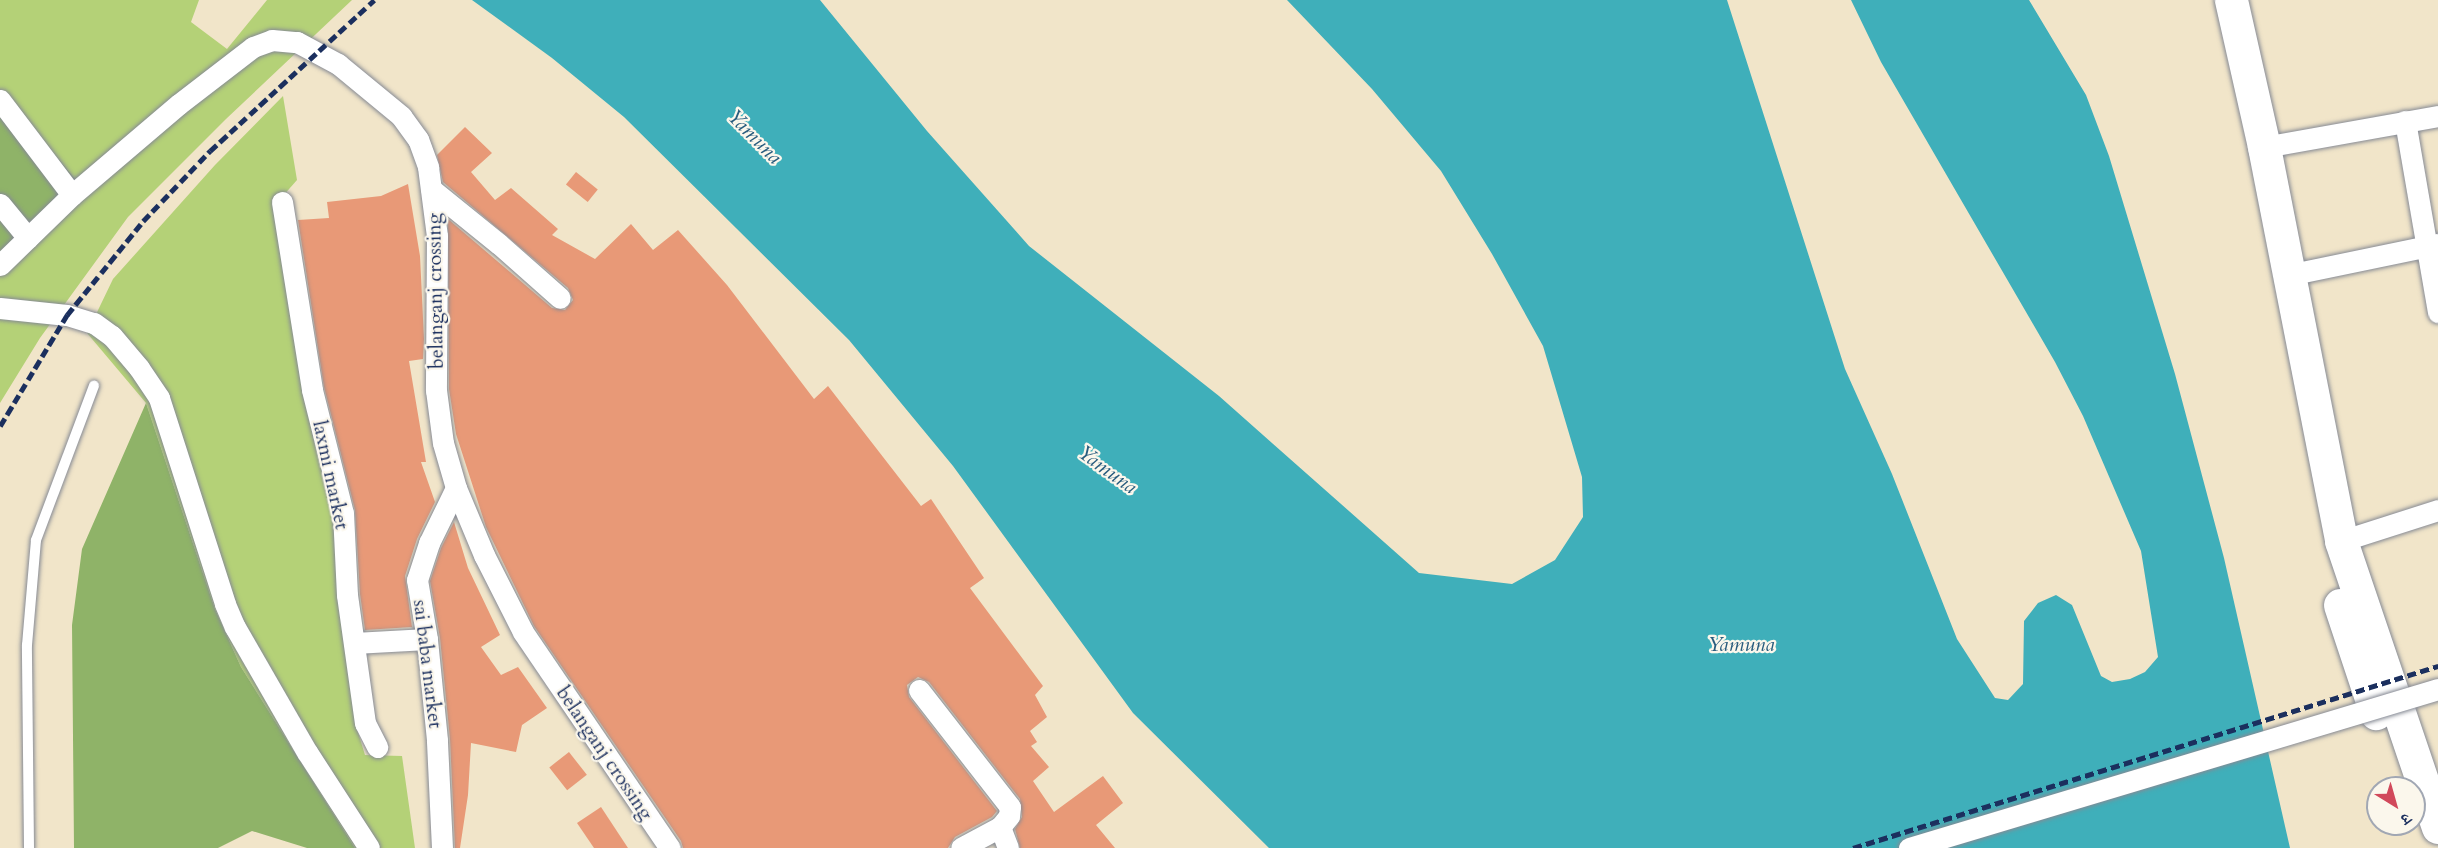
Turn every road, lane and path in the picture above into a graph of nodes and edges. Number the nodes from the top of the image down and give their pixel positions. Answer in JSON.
{"nodes":[{"id":1,"x":2222,"y":1,"type":"edge"},
{"id":2,"x":0,"y":100,"type":"edge"},
{"id":3,"x":2438,"y":116,"type":"edge"},
{"id":4,"x":2405,"y":121,"type":"junction"},
{"id":5,"x":2264,"y":147,"type":"junction"},
{"id":6,"x":431,"y":189,"type":"junction"},
{"id":7,"x":72,"y":195,"type":"junction"},
{"id":8,"x":282,"y":202,"type":"dead end"},
{"id":9,"x":0,"y":204,"type":"edge"},
{"id":10,"x":28,"y":238,"type":"junction"},
{"id":11,"x":2432,"y":245,"type":"edge"},
{"id":12,"x":0,"y":265,"type":"edge"},
{"id":13,"x":2288,"y":275,"type":"junction"},
{"id":14,"x":560,"y":298,"type":"dead end"},
{"id":15,"x":0,"y":308,"type":"edge"},
{"id":16,"x":2438,"y":312,"type":"edge"},
{"id":17,"x":94,"y":386,"type":"dead end"},
{"id":18,"x":456,"y":488,"type":"junction"},
{"id":19,"x":2438,"y":510,"type":"edge"},
{"id":20,"x":2341,"y":541,"type":"junction"},
{"id":21,"x":428,"y":639,"type":"junction"},
{"id":22,"x":354,"y":643,"type":"junction"},
{"id":23,"x":2438,"y":689,"type":"edge"},
{"id":24,"x":919,"y":690,"type":"dead end"},
{"id":25,"x":377,"y":747,"type":"dead end"},
{"id":26,"x":2399,"y":776,"type":"edge"},
{"id":27,"x":999,"y":827,"type":"junction"},
{"id":28,"x":2438,"y":827,"type":"edge"},
{"id":29,"x":29,"y":848,"type":"edge"},
{"id":30,"x":369,"y":848,"type":"edge"},
{"id":31,"x":442,"y":848,"type":"edge"},
{"id":32,"x":670,"y":848,"type":"edge"},
{"id":33,"x":961,"y":848,"type":"edge"},
{"id":34,"x":1008,"y":848,"type":"edge"},
{"id":35,"x":1909,"y":848,"type":"edge"}],
"edges":[{"from":1,"to":5,"type":"main road"},
{"from":1,"to":26,"type":"main road"},
{"from":2,"to":7,"type":"street"},
{"from":3,"to":4,"type":"street"},
{"from":4,"to":5,"type":"street"},
{"from":4,"to":11,"type":"street"},
{"from":5,"to":13,"type":"main road"},
{"from":6,"to":7,"type":"street","name":"belanganj crossing"},
{"from":6,"to":14,"type":"street"},
{"from":6,"to":18,"type":"street","name":"belanganj crossing"},
{"from":7,"to":10,"type":"street","name":"belanganj crossing"},
{"from":8,"to":22,"type":"street","name":"laxmi market"},
{"from":9,"to":10,"type":"street"},
{"from":10,"to":12,"type":"street","name":"belanganj crossing"},
{"from":11,"to":13,"type":"street"},
{"from":11,"to":16,"type":"street"},
{"from":13,"to":20,"type":"main road"},
{"from":15,"to":30,"type":"street"},
{"from":17,"to":29,"type":"lane"},
{"from":18,"to":21,"type":"street","name":"sai baba market"},
{"from":18,"to":32,"type":"street","name":"belanganj crossing"},
{"from":19,"to":20,"type":"street"},
{"from":20,"to":28,"type":"main road"},
{"from":21,"to":22,"type":"street"},
{"from":21,"to":31,"type":"street","name":"sai baba market"},
{"from":22,"to":25,"type":"street","name":"laxmi market"},
{"from":23,"to":35,"type":"street","bridge":true},
{"from":24,"to":27,"type":"street"},
{"from":27,"to":33,"type":"street"},
{"from":27,"to":34,"type":"street"}]}
